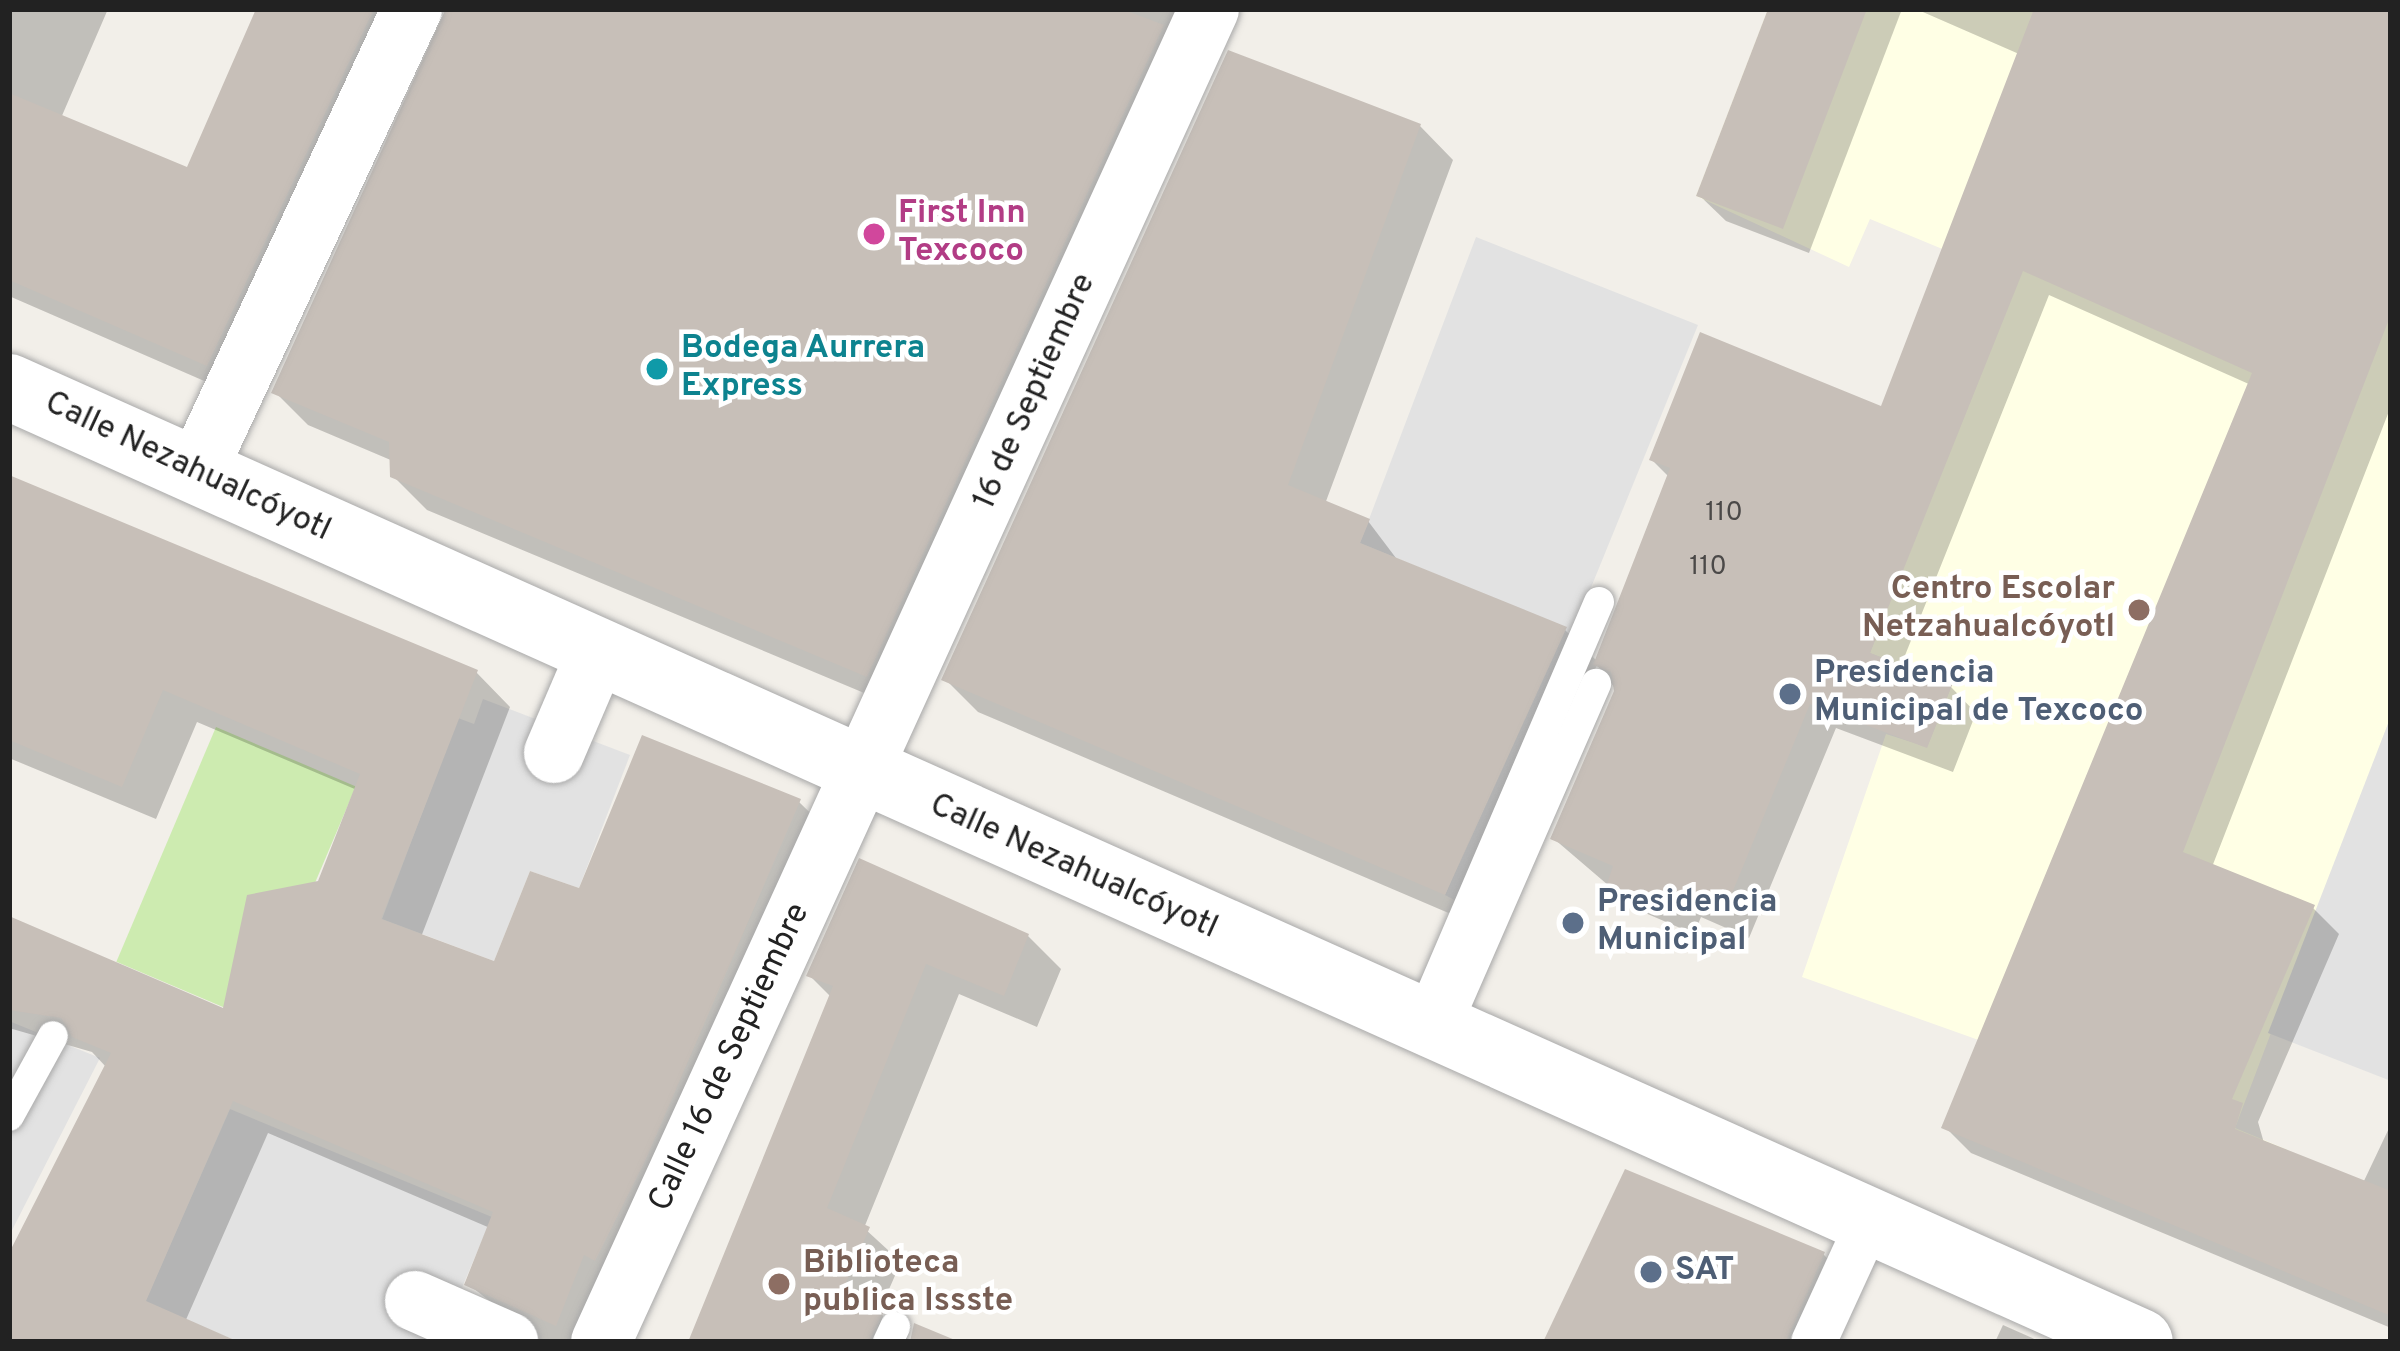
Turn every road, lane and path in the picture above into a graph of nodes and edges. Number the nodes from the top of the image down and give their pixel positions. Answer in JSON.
{"nodes":[{"id":1,"x":412,"y":9,"type":"edge"},
{"id":2,"x":1209,"y":9,"type":"edge"},
{"id":3,"x":9,"y":387,"type":"edge"},
{"id":4,"x":196,"y":472,"type":"junction"},
{"id":5,"x":1599,"y":602,"type":"dead end"},
{"id":6,"x":596,"y":655,"type":"junction"},
{"id":7,"x":1596,"y":683,"type":"dead end"},
{"id":8,"x":554,"y":753,"type":"dead end"},
{"id":9,"x":860,"y":773,"type":"junction"},
{"id":10,"x":1432,"y":1027,"type":"junction"},
{"id":11,"x":52,"y":1036,"type":"dead end"},
{"id":12,"x":9,"y":1116,"type":"edge"},
{"id":13,"x":1868,"y":1224,"type":"junction"},
{"id":14,"x":415,"y":1301,"type":"dead end"},
{"id":15,"x":508,"y":1342,"type":"edge"},
{"id":16,"x":601,"y":1342,"type":"edge"},
{"id":17,"x":1814,"y":1342,"type":"edge"},
{"id":18,"x":2140,"y":1342,"type":"edge"}],
"edges":[{"from":1,"to":4,"type":"street"},
{"from":2,"to":9,"type":"street","name":"16 de Septiembre"},
{"from":3,"to":4,"type":"street","name":"Calle Nezahualcóyotl"},
{"from":4,"to":6,"type":"street","name":"Calle Nezahualcóyotl"},
{"from":5,"to":10,"type":"lane"},
{"from":6,"to":8,"type":"street"},
{"from":6,"to":9,"type":"street","name":"Calle Nezahualcóyotl"},
{"from":7,"to":10,"type":"lane"},
{"from":9,"to":10,"type":"street","name":"Calle Nezahualcóyotl"},
{"from":9,"to":16,"type":"street","name":"Calle 16 de Septiembre"},
{"from":10,"to":13,"type":"street","name":"Calle Nezahualcóyotl"},
{"from":11,"to":12,"type":"lane"},
{"from":13,"to":17,"type":"street"},
{"from":13,"to":18,"type":"street","name":"Calle Nezahualcóyotl"},
{"from":14,"to":15,"type":"street"}]}
